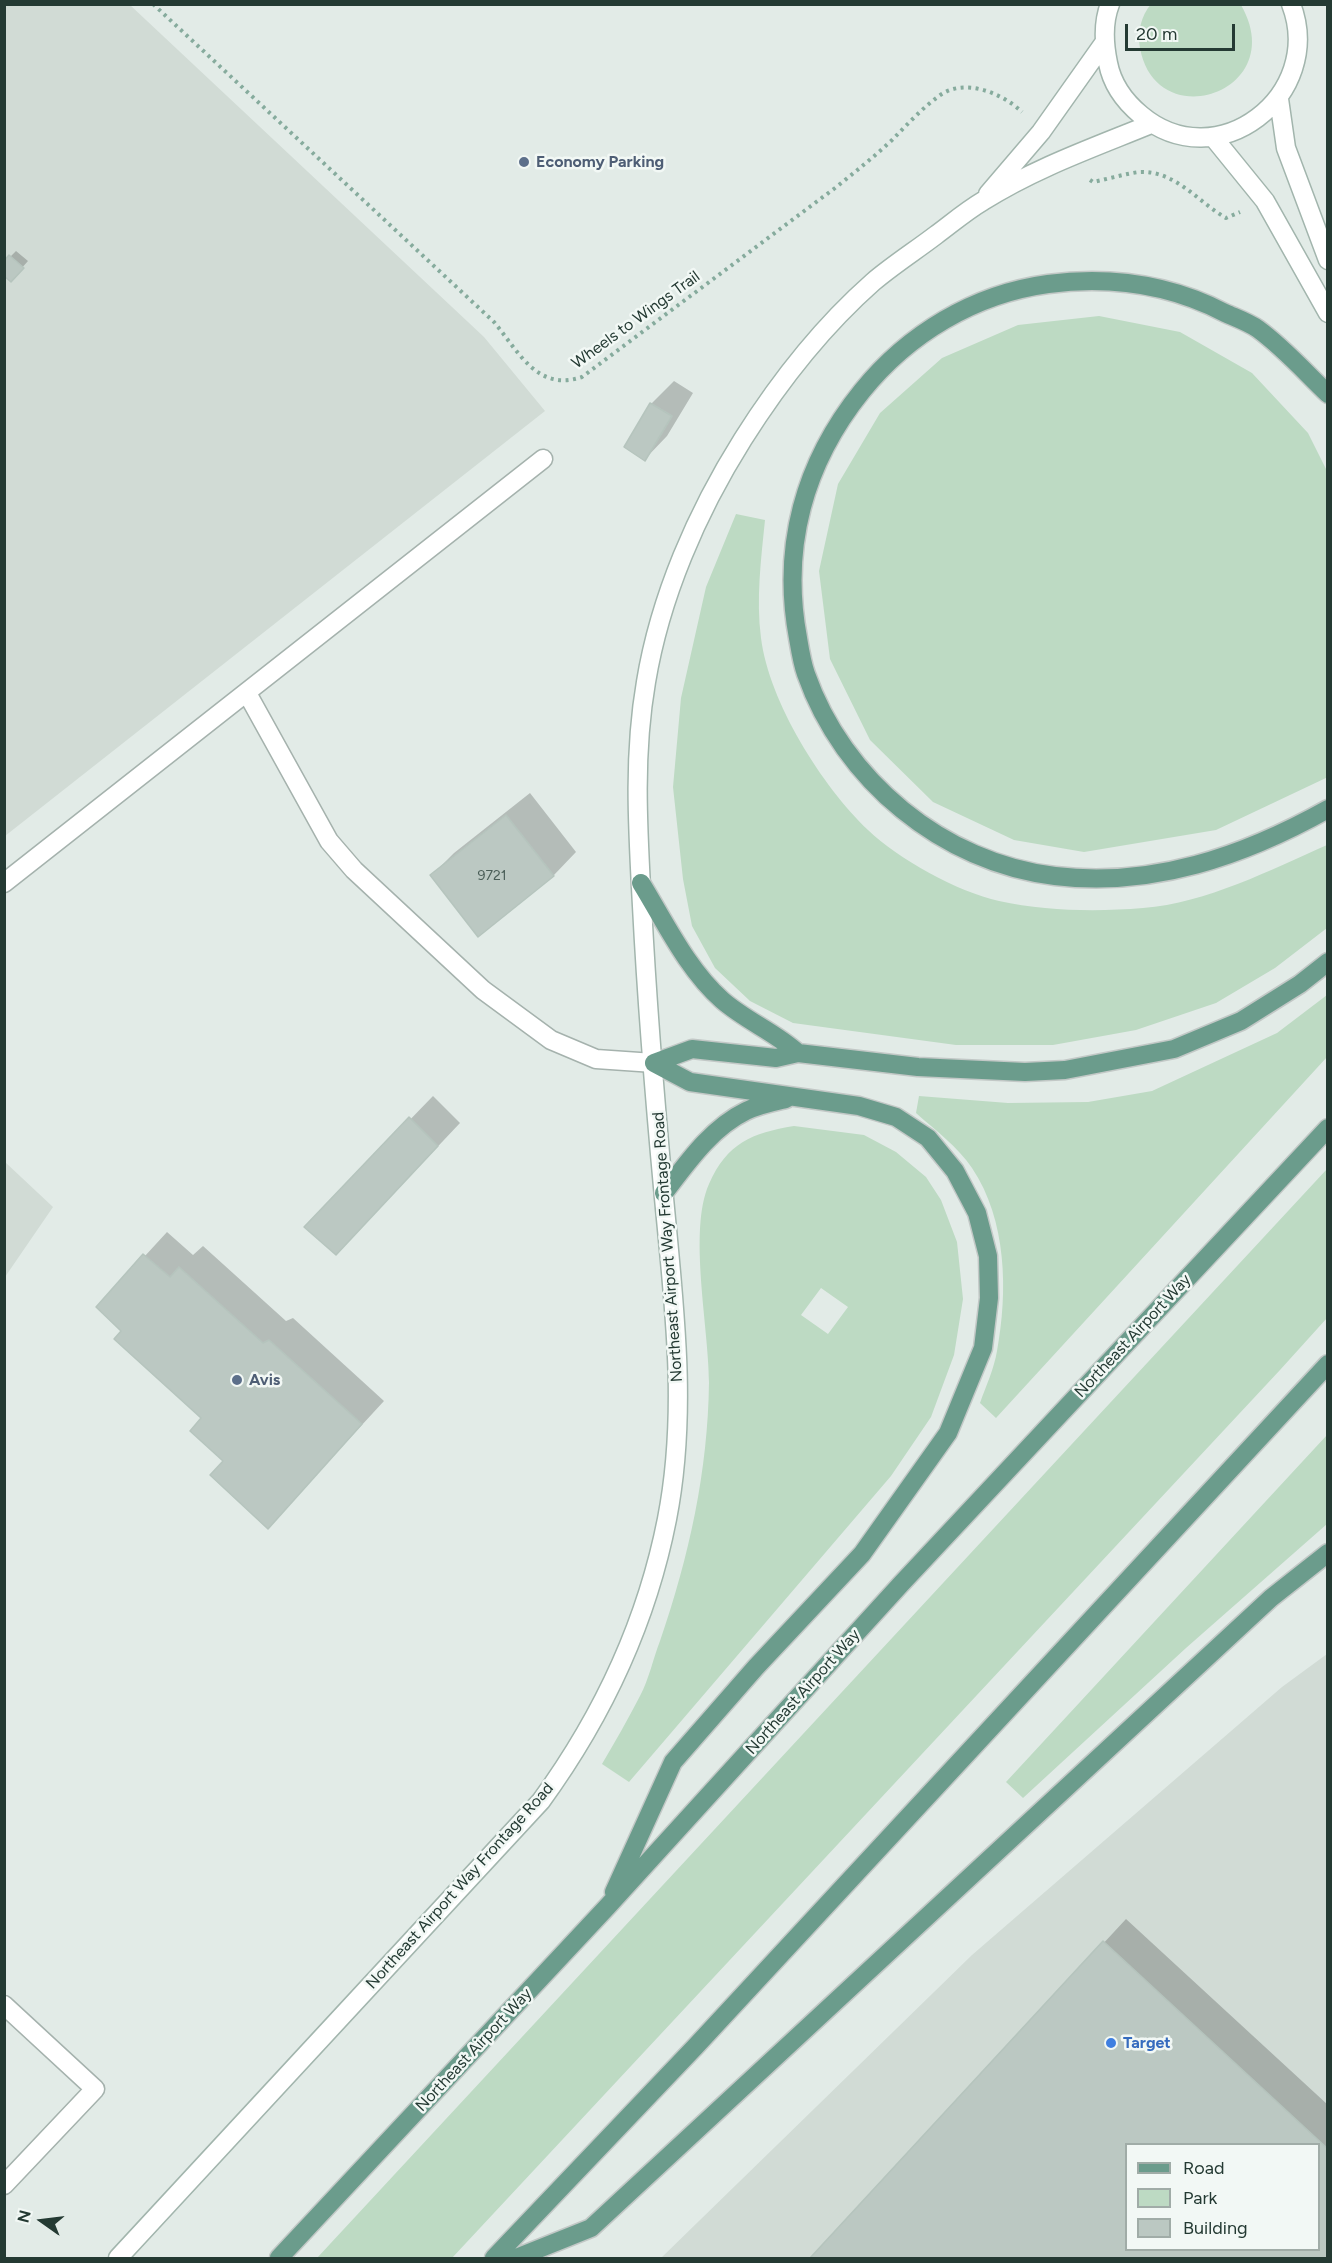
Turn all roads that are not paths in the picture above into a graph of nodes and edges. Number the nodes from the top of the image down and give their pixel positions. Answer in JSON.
{"nodes":[{"id":1,"x":1110,"y":4,"type":"edge"},
{"id":2,"x":1291,"y":4,"type":"edge"},
{"id":3,"x":1104,"y":43,"type":"junction"},
{"id":4,"x":1279,"y":99,"type":"junction"},
{"id":5,"x":1151,"y":124,"type":"junction"},
{"id":6,"x":1214,"y":137,"type":"junction"},
{"id":7,"x":983,"y":200,"type":"junction"},
{"id":8,"x":1328,"y":260,"type":"edge"},
{"id":9,"x":1328,"y":313,"type":"edge"},
{"id":10,"x":1328,"y":394,"type":"edge"},
{"id":11,"x":543,"y":459,"type":"dead end"},
{"id":12,"x":247,"y":693,"type":"junction"},
{"id":13,"x":1328,"y":809,"type":"edge"},
{"id":14,"x":4,"y":883,"type":"edge"},
{"id":15,"x":641,"y":883,"type":"junction"},
{"id":16,"x":1328,"y":962,"type":"edge"},
{"id":17,"x":798,"y":1053,"type":"junction"},
{"id":18,"x":654,"y":1063,"type":"junction"},
{"id":19,"x":794,"y":1096,"type":"junction"},
{"id":20,"x":1328,"y":1128,"type":"edge"},
{"id":21,"x":663,"y":1193,"type":"junction"},
{"id":22,"x":1328,"y":1364,"type":"edge"},
{"id":23,"x":1328,"y":1553,"type":"edge"},
{"id":24,"x":608,"y":1907,"type":"junction"},
{"id":25,"x":4,"y":2005,"type":"edge"},
{"id":26,"x":4,"y":2185,"type":"edge"},
{"id":27,"x":118,"y":2259,"type":"edge"},
{"id":28,"x":279,"y":2259,"type":"edge"},
{"id":29,"x":494,"y":2259,"type":"edge"},
{"id":30,"x":516,"y":2259,"type":"edge"}],
"edges":[{"from":1,"to":3,"type":"street"},
{"from":2,"to":4,"type":"street"},
{"from":3,"to":5,"type":"street"},
{"from":3,"to":7,"type":"street","name":"Northeast Airport Way Frontage Road"},
{"from":4,"to":6,"type":"street"},
{"from":4,"to":8,"type":"street"},
{"from":5,"to":6,"type":"street"},
{"from":5,"to":7,"type":"street","name":"Northeast Airport Way Frontage Road"},
{"from":6,"to":9,"type":"street"},
{"from":7,"to":15,"type":"street","name":"Northeast Airport Way Frontage Road"},
{"from":10,"to":13,"type":"main road"},
{"from":11,"to":12,"type":"street"},
{"from":12,"to":14,"type":"street"},
{"from":12,"to":18,"type":"street"},
{"from":15,"to":17,"type":"main road"},
{"from":15,"to":18,"type":"street","name":"Northeast Airport Way Frontage Road"},
{"from":16,"to":17,"type":"main road"},
{"from":17,"to":18,"type":"main road"},
{"from":18,"to":19,"type":"main road"},
{"from":18,"to":21,"type":"street","name":"Northeast Airport Way Frontage Road"},
{"from":19,"to":21,"type":"main road"},
{"from":19,"to":24,"type":"main road"},
{"from":20,"to":24,"type":"main road","name":"Northeast Airport Way"},
{"from":21,"to":27,"type":"street","name":"Northeast Airport Way Frontage Road"},
{"from":22,"to":29,"type":"main road"},
{"from":23,"to":30,"type":"main road"},
{"from":24,"to":28,"type":"main road","name":"Northeast Airport Way"},
{"from":25,"to":26,"type":"street"}]}
